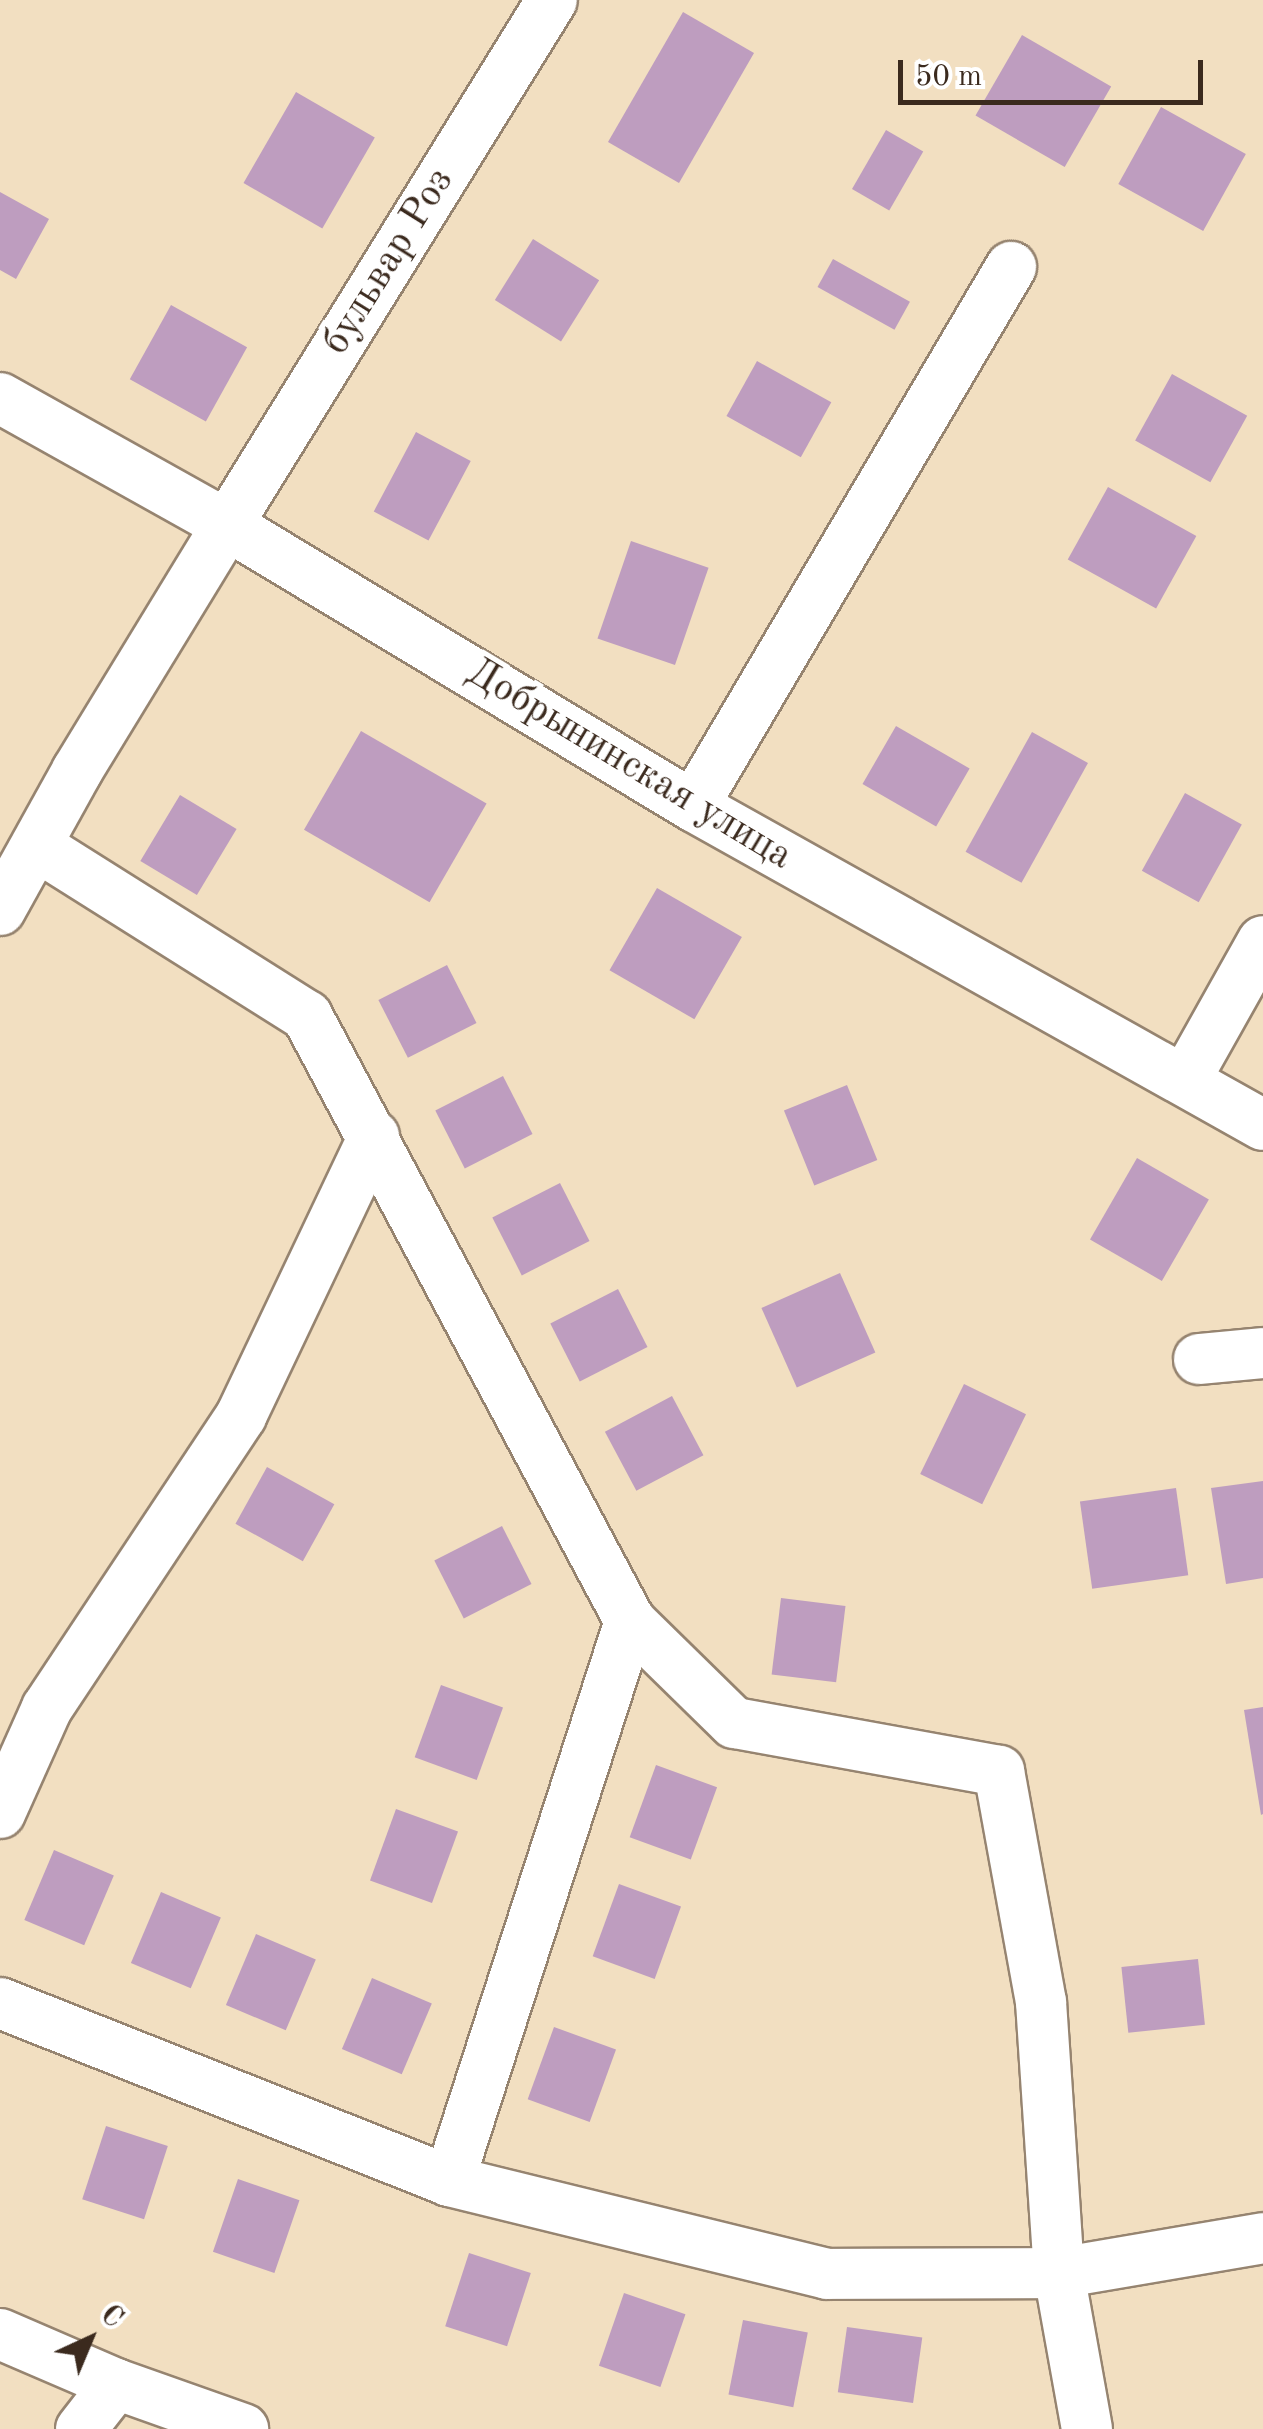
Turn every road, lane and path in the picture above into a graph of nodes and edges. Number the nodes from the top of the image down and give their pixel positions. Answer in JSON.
{"nodes":[{"id":1,"x":552,"y":0,"type":"edge"},
{"id":2,"x":1011,"y":267,"type":"dead end"},
{"id":3,"x":0,"y":398,"type":"edge"},
{"id":4,"x":226,"y":525,"type":"junction"},
{"id":5,"x":693,"y":806,"type":"junction"},
{"id":6,"x":39,"y":847,"type":"junction"},
{"id":7,"x":0,"y":910,"type":"edge"},
{"id":8,"x":1263,"y":941,"type":"edge"},
{"id":9,"x":1185,"y":1080,"type":"junction"},
{"id":10,"x":1263,"y":1126,"type":"edge"},
{"id":11,"x":374,"y":1136,"type":"junction"},
{"id":12,"x":1263,"y":1353,"type":"edge"},
{"id":13,"x":1199,"y":1359,"type":"dead end"},
{"id":14,"x":630,"y":1621,"type":"junction"},
{"id":15,"x":0,"y":1814,"type":"edge"},
{"id":16,"x":0,"y":2003,"type":"edge"},
{"id":17,"x":449,"y":2181,"type":"junction"},
{"id":18,"x":1263,"y":2238,"type":"edge"},
{"id":19,"x":1059,"y":2273,"type":"junction"},
{"id":20,"x":0,"y":2334,"type":"edge"},
{"id":21,"x":116,"y":2384,"type":"junction"},
{"id":22,"x":81,"y":2429,"type":"edge"},
{"id":23,"x":243,"y":2429,"type":"edge"},
{"id":24,"x":1086,"y":2429,"type":"edge"}],
"edges":[{"from":1,"to":4,"type":"street","name":"бульвар Роз"},
{"from":2,"to":5,"type":"street"},
{"from":3,"to":4,"type":"street","name":"Добрынинская улица"},
{"from":4,"to":5,"type":"street","name":"Добрынинская улица"},
{"from":4,"to":6,"type":"street","name":"бульвар Роз"},
{"from":5,"to":9,"type":"street","name":"Добрынинская улица"},
{"from":6,"to":7,"type":"street","name":"бульвар Роз"},
{"from":6,"to":11,"type":"street"},
{"from":8,"to":9,"type":"street"},
{"from":9,"to":10,"type":"street","name":"Добрынинская улица"},
{"from":11,"to":14,"type":"street"},
{"from":11,"to":15,"type":"street"},
{"from":12,"to":13,"type":"street"},
{"from":14,"to":17,"type":"street"},
{"from":14,"to":19,"type":"street"},
{"from":16,"to":17,"type":"street"},
{"from":17,"to":19,"type":"street"},
{"from":18,"to":19,"type":"street"},
{"from":19,"to":24,"type":"street"},
{"from":20,"to":21,"type":"street"},
{"from":21,"to":22,"type":"street"},
{"from":21,"to":23,"type":"street"}]}
